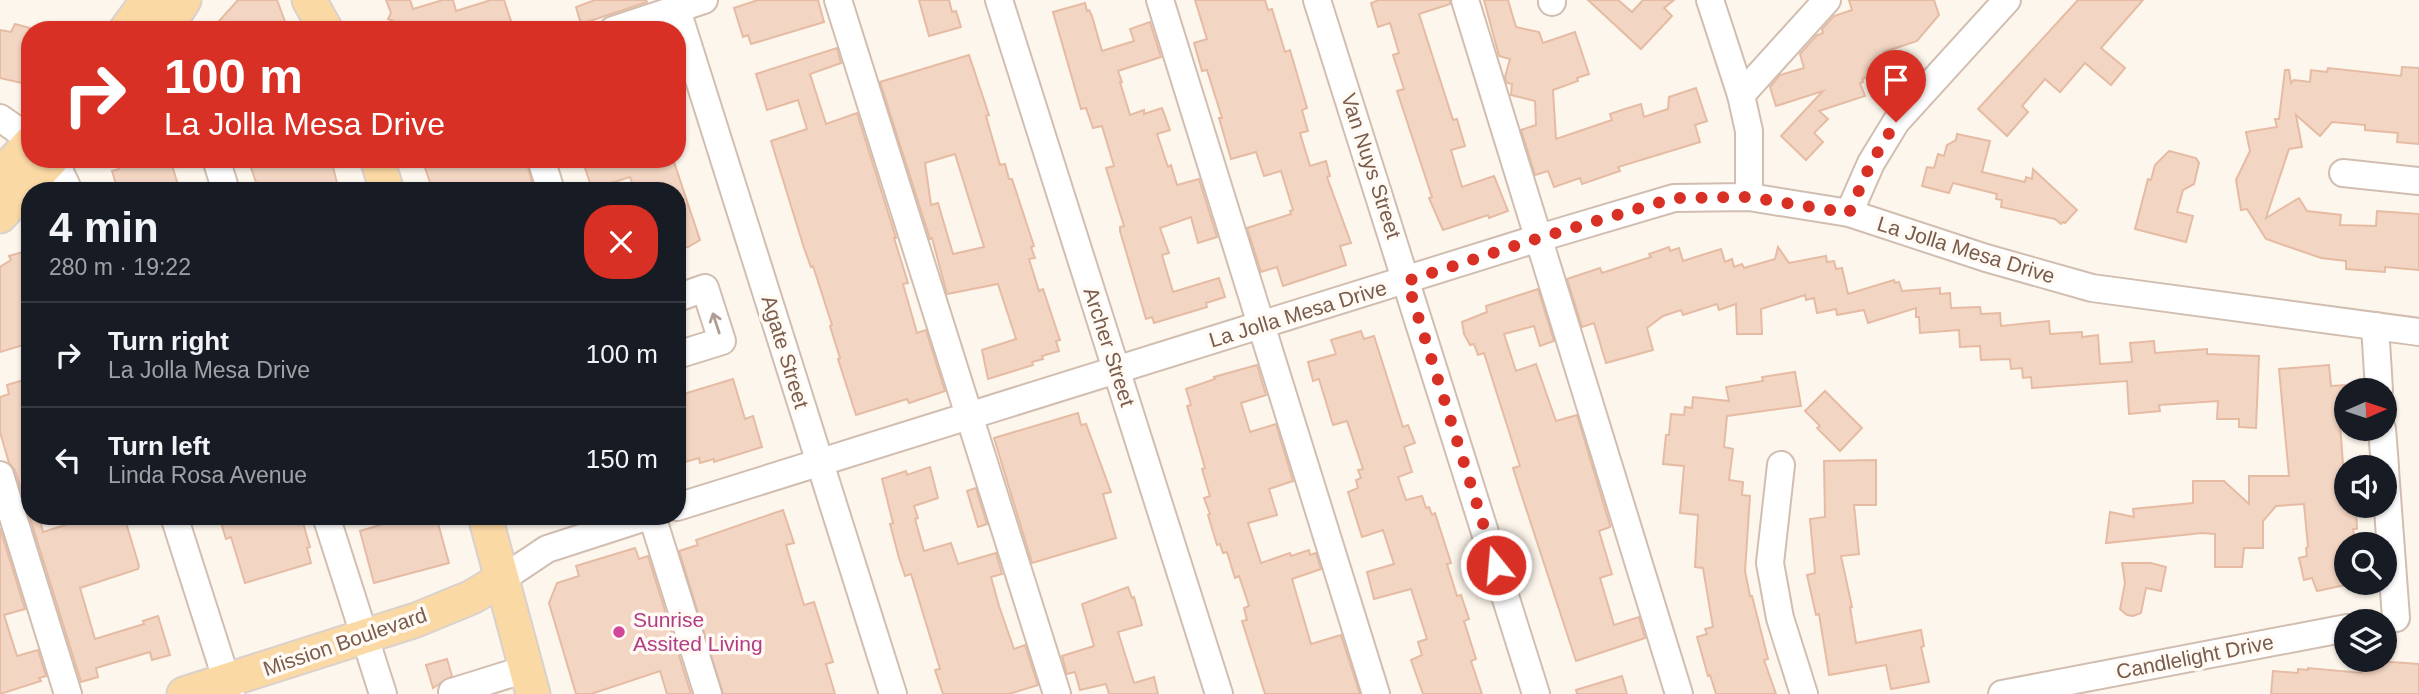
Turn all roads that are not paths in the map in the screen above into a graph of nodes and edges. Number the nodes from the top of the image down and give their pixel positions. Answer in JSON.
{"nodes":[{"id":1,"x":184,"y":0,"type":"edge"},
{"id":2,"x":309,"y":0,"type":"edge"},
{"id":3,"x":335,"y":0,"type":"edge"},
{"id":4,"x":704,"y":0,"type":"edge"},
{"id":5,"x":838,"y":0,"type":"edge"},
{"id":6,"x":999,"y":0,"type":"edge"},
{"id":7,"x":1160,"y":0,"type":"edge"},
{"id":8,"x":1317,"y":0,"type":"edge"},
{"id":9,"x":1465,"y":0,"type":"edge"},
{"id":10,"x":1710,"y":0,"type":"edge"},
{"id":11,"x":1827,"y":0,"type":"edge"},
{"id":12,"x":2007,"y":0,"type":"edge"},
{"id":13,"x":660,"y":9,"type":"edge"},
{"id":14,"x":153,"y":21,"type":"edge"},
{"id":15,"x":321,"y":21,"type":"edge"},
{"id":16,"x":338,"y":21,"type":"edge"},
{"id":17,"x":633,"y":21,"type":"edge"},
{"id":18,"x":688,"y":82,"type":"edge"},
{"id":19,"x":1741,"y":95,"type":"junction"},
{"id":20,"x":0,"y":118,"type":"edge"},
{"id":21,"x":21,"y":134,"type":"edge"},
{"id":22,"x":21,"y":152,"type":"edge"},
{"id":23,"x":45,"y":168,"type":"edge"},
{"id":24,"x":2343,"y":173,"type":"dead end"},
{"id":25,"x":0,"y":176,"type":"edge"},
{"id":26,"x":2419,"y":181,"type":"edge"},
{"id":27,"x":32,"y":182,"type":"edge"},
{"id":28,"x":21,"y":193,"type":"edge"},
{"id":29,"x":1749,"y":197,"type":"junction"},
{"id":30,"x":1849,"y":213,"type":"junction"},
{"id":31,"x":0,"y":216,"type":"edge"},
{"id":32,"x":1539,"y":238,"type":"junction"},
{"id":33,"x":1407,"y":281,"type":"junction"},
{"id":34,"x":686,"y":295,"type":"edge"},
{"id":35,"x":1261,"y":324,"type":"junction"},
{"id":36,"x":2375,"y":326,"type":"junction"},
{"id":37,"x":2419,"y":331,"type":"edge"},
{"id":38,"x":686,"y":352,"type":"edge"},
{"id":39,"x":1116,"y":370,"type":"junction"},
{"id":40,"x":2378,"y":378,"type":"edge"},
{"id":41,"x":969,"y":415,"type":"junction"},
{"id":42,"x":820,"y":462,"type":"junction"},
{"id":43,"x":1781,"y":465,"type":"dead end"},
{"id":44,"x":0,"y":475,"type":"edge"},
{"id":45,"x":686,"y":504,"type":"edge"},
{"id":46,"x":2389,"y":518,"type":"edge"},
{"id":47,"x":177,"y":525,"type":"edge"},
{"id":48,"x":329,"y":525,"type":"edge"},
{"id":49,"x":487,"y":525,"type":"edge"},
{"id":50,"x":622,"y":525,"type":"edge"},
{"id":51,"x":653,"y":525,"type":"edge"},
{"id":52,"x":502,"y":579,"type":"junction"},
{"id":53,"x":2398,"y":622,"type":"edge"},
{"id":54,"x":2334,"y":630,"type":"edge"},
{"id":55,"x":365,"y":637,"type":"junction"},
{"id":56,"x":529,"y":682,"type":"edge"},
{"id":57,"x":229,"y":688,"type":"edge"},
{"id":58,"x":68,"y":694,"type":"edge"},
{"id":59,"x":184,"y":694,"type":"edge"},
{"id":60,"x":383,"y":694,"type":"edge"},
{"id":61,"x":453,"y":694,"type":"edge"},
{"id":62,"x":708,"y":694,"type":"edge"},
{"id":63,"x":893,"y":694,"type":"edge"},
{"id":64,"x":1057,"y":694,"type":"edge"},
{"id":65,"x":1219,"y":694,"type":"edge"},
{"id":66,"x":1376,"y":694,"type":"edge"},
{"id":67,"x":1536,"y":694,"type":"edge"},
{"id":68,"x":1679,"y":694,"type":"edge"},
{"id":69,"x":1804,"y":694,"type":"edge"},
{"id":70,"x":2002,"y":694,"type":"edge"}],
"edges":[{"from":1,"to":14,"type":"main road"},
{"from":2,"to":15,"type":"main road"},
{"from":3,"to":16,"type":"main road"},
{"from":4,"to":13,"type":"street"},
{"from":5,"to":41,"type":"street"},
{"from":6,"to":39,"type":"street","name":"Archer Street"},
{"from":7,"to":35,"type":"street"},
{"from":8,"to":33,"type":"street","name":"Van Nuys Street"},
{"from":9,"to":32,"type":"street"},
{"from":10,"to":19,"type":"street"},
{"from":11,"to":19,"type":"street"},
{"from":12,"to":30,"type":"street"},
{"from":13,"to":17,"type":"street"},
{"from":18,"to":42,"type":"street","name":"Agate Street"},
{"from":19,"to":29,"type":"street"},
{"from":20,"to":21,"type":"street"},
{"from":22,"to":25,"type":"main road"},
{"from":23,"to":27,"type":"main road"},
{"from":24,"to":26,"type":"street"},
{"from":28,"to":31,"type":"main road"},
{"from":29,"to":30,"type":"street","name":"La Jolla Mesa Drive"},
{"from":29,"to":32,"type":"street","name":"La Jolla Mesa Drive"},
{"from":30,"to":36,"type":"street","name":"La Jolla Mesa Drive"},
{"from":32,"to":33,"type":"street","name":"La Jolla Mesa Drive"},
{"from":32,"to":68,"type":"street"},
{"from":33,"to":35,"type":"street","name":"La Jolla Mesa Drive"},
{"from":33,"to":67,"type":"street","name":"Van Nuys Street"},
{"from":38,"to":34,"type":"street","one_way":true},
{"from":35,"to":39,"type":"street","name":"La Jolla Mesa Drive"},
{"from":35,"to":66,"type":"street"},
{"from":36,"to":37,"type":"street","name":"La Jolla Mesa Drive"},
{"from":36,"to":40,"type":"street"},
{"from":39,"to":41,"type":"street","name":"La Jolla Mesa Drive"},
{"from":39,"to":65,"type":"street","name":"Archer Street"},
{"from":41,"to":42,"type":"street","name":"La Jolla Mesa Drive"},
{"from":41,"to":64,"type":"street"},
{"from":42,"to":45,"type":"street","name":"La Jolla Mesa Drive"},
{"from":42,"to":63,"type":"street","name":"Agate Street"},
{"from":43,"to":69,"type":"street"},
{"from":44,"to":58,"type":"street"},
{"from":46,"to":53,"type":"street"},
{"from":47,"to":57,"type":"street"},
{"from":48,"to":55,"type":"street"},
{"from":49,"to":52,"type":"main road"},
{"from":50,"to":52,"type":"street"},
{"from":51,"to":62,"type":"street"},
{"from":52,"to":55,"type":"main road","name":"Mission Boulevard"},
{"from":52,"to":56,"type":"main road"},
{"from":54,"to":70,"type":"street","name":"Candlelight Drive"},
{"from":55,"to":57,"type":"main road","name":"Mission Boulevard"},
{"from":55,"to":60,"type":"street"},
{"from":56,"to":61,"type":"street"},
{"from":57,"to":59,"type":"main road","name":"Mission Boulevard"}]}
